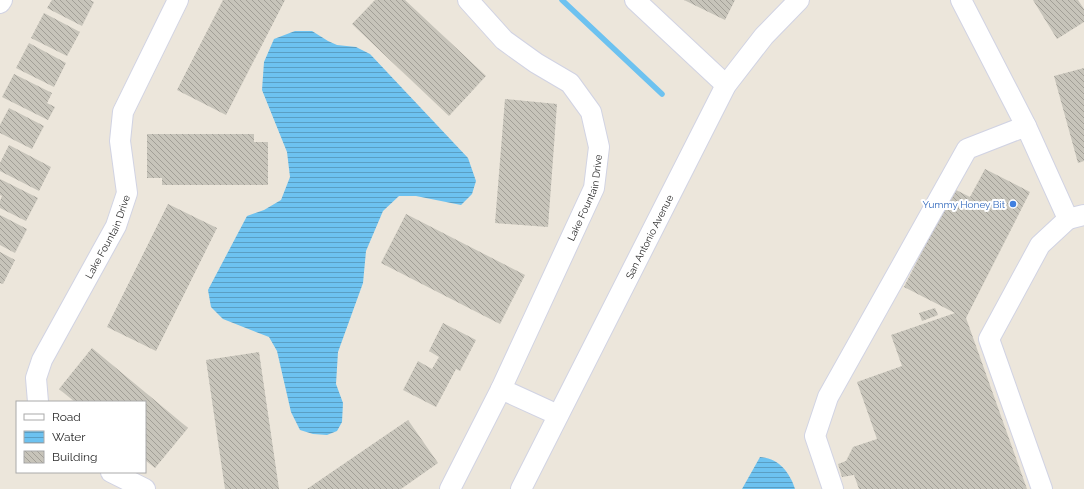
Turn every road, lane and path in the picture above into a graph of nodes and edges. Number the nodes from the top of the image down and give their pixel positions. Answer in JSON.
{"nodes":[{"id":1,"x":2,"y":0,"type":"edge"},
{"id":2,"x":178,"y":0,"type":"edge"},
{"id":3,"x":468,"y":0,"type":"edge"},
{"id":4,"x":635,"y":0,"type":"edge"},
{"id":5,"x":799,"y":0,"type":"edge"},
{"id":6,"x":961,"y":0,"type":"edge"},
{"id":7,"x":0,"y":3,"type":"edge"},
{"id":8,"x":726,"y":85,"type":"junction"},
{"id":9,"x":1026,"y":126,"type":"junction"},
{"id":10,"x":1076,"y":217,"type":"edge"},
{"id":11,"x":501,"y":389,"type":"junction"},
{"id":12,"x":38,"y":401,"type":"edge"},
{"id":13,"x":558,"y":416,"type":"junction"},
{"id":14,"x":113,"y":473,"type":"edge"},
{"id":15,"x":145,"y":489,"type":"edge"},
{"id":16,"x":450,"y":489,"type":"edge"},
{"id":17,"x":521,"y":489,"type":"edge"},
{"id":18,"x":833,"y":489,"type":"edge"},
{"id":19,"x":1042,"y":489,"type":"edge"}],
"edges":[{"from":1,"to":7,"type":"street"},
{"from":2,"to":12,"type":"street","name":"Lake Fountain Drive"},
{"from":3,"to":11,"type":"street","name":"Lake Fountain Drive"},
{"from":4,"to":8,"type":"street"},
{"from":5,"to":8,"type":"street","name":"San Antonio Avenue"},
{"from":6,"to":9,"type":"street"},
{"from":8,"to":13,"type":"street","name":"San Antonio Avenue"},
{"from":9,"to":10,"type":"street"},
{"from":9,"to":18,"type":"street"},
{"from":10,"to":19,"type":"street"},
{"from":11,"to":13,"type":"street"},
{"from":11,"to":16,"type":"street","name":"Lake Fountain Drive"},
{"from":13,"to":17,"type":"street","name":"San Antonio Avenue"},
{"from":14,"to":15,"type":"street"}]}
